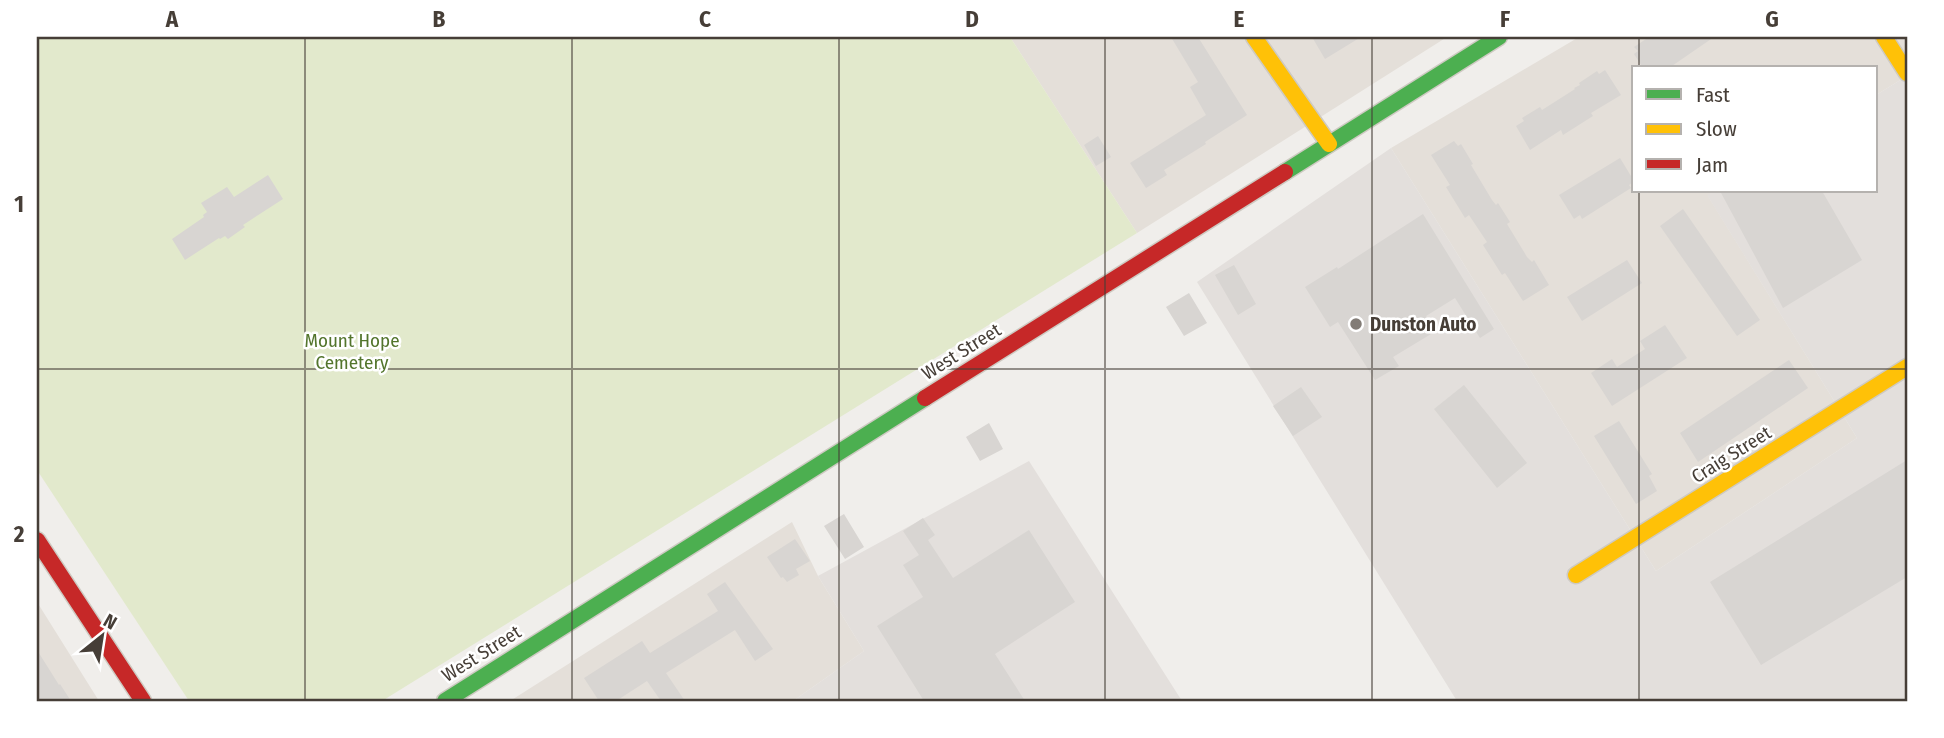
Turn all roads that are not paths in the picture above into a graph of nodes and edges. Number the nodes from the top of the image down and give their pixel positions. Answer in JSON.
{"nodes":[{"id":1,"x":1254,"y":37,"type":"edge"},
{"id":2,"x":1499,"y":37,"type":"edge"},
{"id":3,"x":1884,"y":37,"type":"edge"},
{"id":4,"x":1907,"y":73,"type":"edge"},
{"id":5,"x":1329,"y":144,"type":"junction"},
{"id":6,"x":1907,"y":367,"type":"edge"},
{"id":7,"x":37,"y":540,"type":"edge"},
{"id":8,"x":1576,"y":575,"type":"dead end"},
{"id":9,"x":143,"y":701,"type":"edge"},
{"id":10,"x":444,"y":701,"type":"edge"}],
"edges":[{"from":1,"to":5,"type":"main road"},
{"from":2,"to":5,"type":"main road","name":"West Street"},
{"from":3,"to":4,"type":"main road"},
{"from":5,"to":10,"type":"main road","name":"West Street"},
{"from":6,"to":8,"type":"main road","name":"Craig Street"},
{"from":7,"to":9,"type":"main road"}]}
